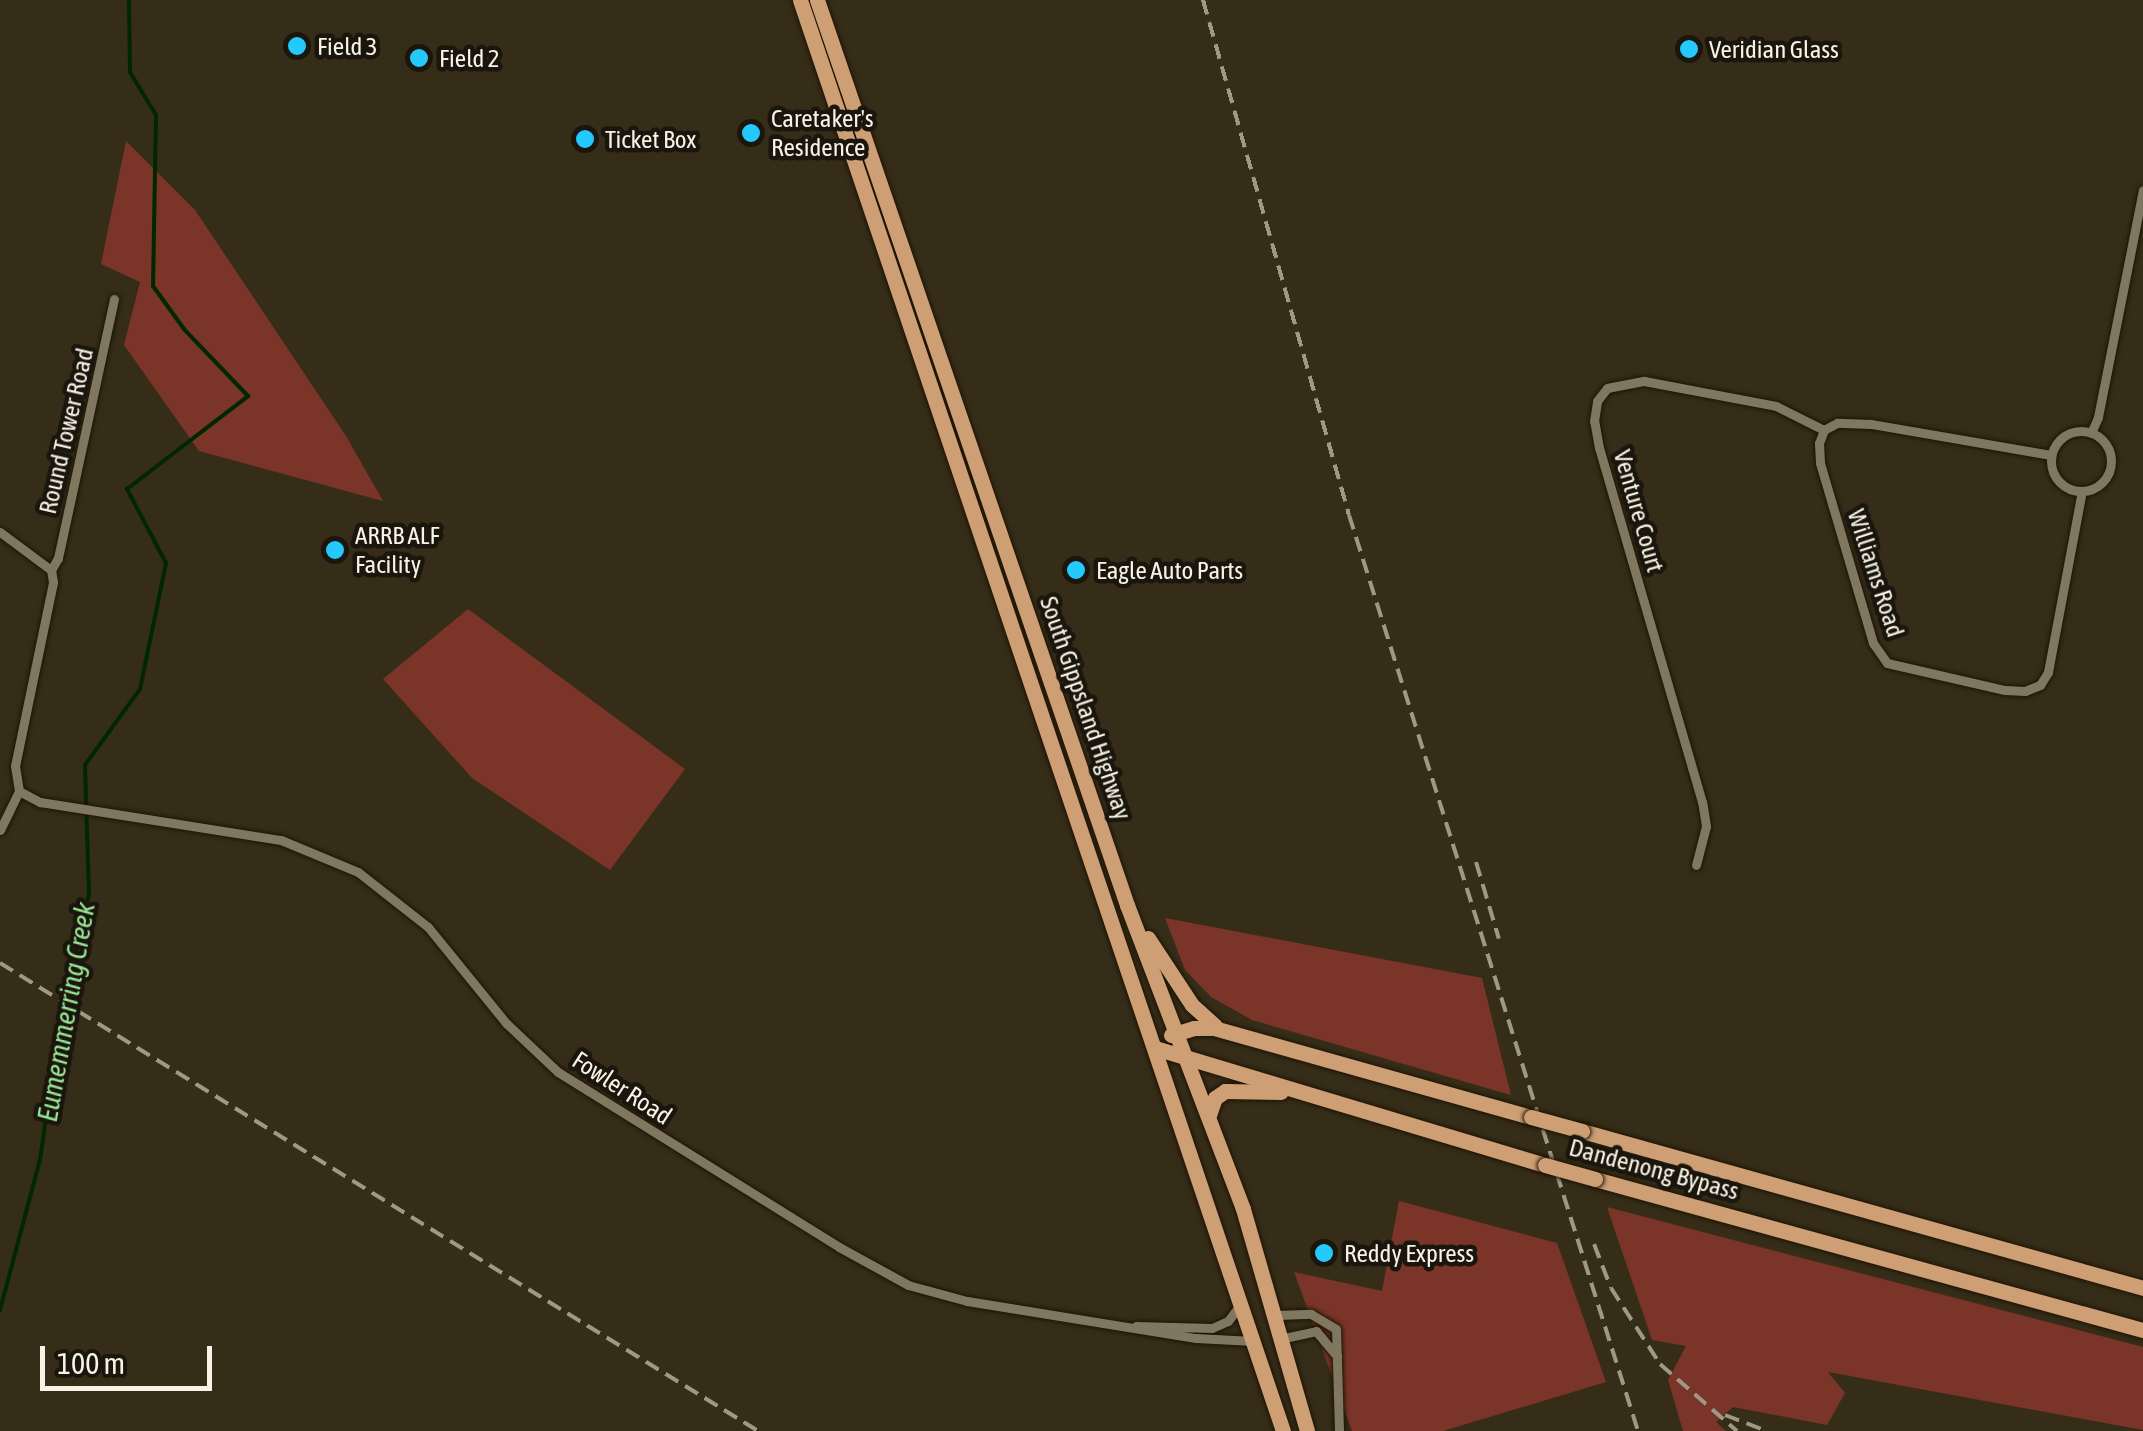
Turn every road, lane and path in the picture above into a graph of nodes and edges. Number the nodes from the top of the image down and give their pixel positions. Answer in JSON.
{"nodes":[{"id":1,"x":800,"y":0,"type":"edge"},
{"id":2,"x":817,"y":0,"type":"edge"},
{"id":3,"x":2143,"y":190,"type":"edge"},
{"id":4,"x":876,"y":191,"type":"junction"},
{"id":5,"x":2141,"y":213,"type":"edge"},
{"id":6,"x":114,"y":299,"type":"dead end"},
{"id":7,"x":943,"y":393,"type":"junction"},
{"id":8,"x":1824,"y":430,"type":"junction"},
{"id":9,"x":2091,"y":432,"type":"junction"},
{"id":10,"x":2051,"y":455,"type":"junction"},
{"id":11,"x":2082,"y":491,"type":"junction"},
{"id":12,"x":0,"y":532,"type":"edge"},
{"id":13,"x":51,"y":570,"type":"junction"},
{"id":14,"x":1075,"y":755,"type":"junction"},
{"id":15,"x":1058,"y":760,"type":"junction"},
{"id":16,"x":20,"y":791,"type":"junction"},
{"id":17,"x":0,"y":830,"type":"edge"},
{"id":18,"x":1696,"y":865,"type":"dead end"},
{"id":19,"x":1127,"y":904,"type":"junction"},
{"id":20,"x":1225,"y":1031,"type":"junction"},
{"id":21,"x":1178,"y":1033,"type":"junction"},
{"id":22,"x":1154,"y":1044,"type":"junction"},
{"id":23,"x":1186,"y":1057,"type":"junction"},
{"id":24,"x":1324,"y":1097,"type":"junction"},
{"id":25,"x":1212,"y":1123,"type":"junction"},
{"id":26,"x":2143,"y":1288,"type":"edge"},
{"id":27,"x":1241,"y":1302,"type":"junction"},
{"id":28,"x":1277,"y":1315,"type":"junction"},
{"id":29,"x":1129,"y":1327,"type":"junction"},
{"id":30,"x":2143,"y":1330,"type":"edge"},
{"id":31,"x":1284,"y":1338,"type":"junction"},
{"id":32,"x":1253,"y":1341,"type":"junction"},
{"id":33,"x":1338,"y":1359,"type":"junction"},
{"id":34,"x":1284,"y":1431,"type":"edge"},
{"id":35,"x":1307,"y":1431,"type":"edge"},
{"id":36,"x":1339,"y":1431,"type":"edge"}],
"edges":[{"from":1,"to":4,"type":"highway","name":"South Gippsland Highway"},
{"from":2,"to":4,"type":"highway","name":"South Gippsland Highway"},
{"from":3,"to":5,"type":"street"},
{"from":4,"to":7,"type":"highway","name":"South Gippsland Highway"},
{"from":5,"to":9,"type":"street"},
{"from":6,"to":13,"type":"street","name":"Round Tower Road"},
{"from":7,"to":14,"type":"highway","name":"South Gippsland Highway"},
{"from":7,"to":15,"type":"highway","name":"South Gippsland Highway"},
{"from":8,"to":10,"type":"street"},
{"from":8,"to":11,"type":"street","name":"Williams Road"},
{"from":8,"to":18,"type":"street","name":"Venture Court"},
{"from":9,"to":10,"type":"street"},
{"from":9,"to":11,"type":"street"},
{"from":10,"to":11,"type":"street"},
{"from":12,"to":13,"type":"street"},
{"from":13,"to":16,"type":"street","name":"Round Tower Road"},
{"from":14,"to":15,"type":"highway"},
{"from":14,"to":19,"type":"highway","name":"South Gippsland Highway"},
{"from":15,"to":22,"type":"highway","name":"South Gippsland Highway"},
{"from":16,"to":17,"type":"street"},
{"from":16,"to":29,"type":"street","name":"Fowler Road"},
{"from":19,"to":20,"type":"highway"},
{"from":19,"to":21,"type":"highway","name":"South Gippsland Highway"},
{"from":20,"to":21,"type":"highway","name":"Dandenong Bypass"},
{"from":20,"to":26,"type":"highway","name":"Dandenong Bypass","bridge":true},
{"from":21,"to":22,"type":"highway","name":"Dandenong Bypass"},
{"from":21,"to":23,"type":"highway","name":"South Gippsland Highway"},
{"from":22,"to":23,"type":"highway","name":"Dandenong Bypass"},
{"from":22,"to":27,"type":"highway","name":"South Gippsland Highway"},
{"from":23,"to":24,"type":"highway","name":"Dandenong Bypass"},
{"from":23,"to":25,"type":"highway","name":"South Gippsland Highway"},
{"from":24,"to":25,"type":"highway"},
{"from":24,"to":30,"type":"highway","name":"Dandenong Bypass","bridge":true},
{"from":25,"to":28,"type":"highway","name":"South Gippsland Highway"},
{"from":27,"to":29,"type":"street"},
{"from":27,"to":32,"type":"highway","name":"South Gippsland Highway"},
{"from":28,"to":31,"type":"highway","name":"South Gippsland Highway"},
{"from":28,"to":32,"type":"highway"},
{"from":28,"to":33,"type":"street"},
{"from":29,"to":32,"type":"street","name":"Fowler Road"},
{"from":31,"to":32,"type":"highway"},
{"from":31,"to":33,"type":"street"},
{"from":31,"to":35,"type":"highway","name":"South Gippsland Highway"},
{"from":32,"to":34,"type":"highway","name":"South Gippsland Highway"},
{"from":33,"to":36,"type":"street"}]}
